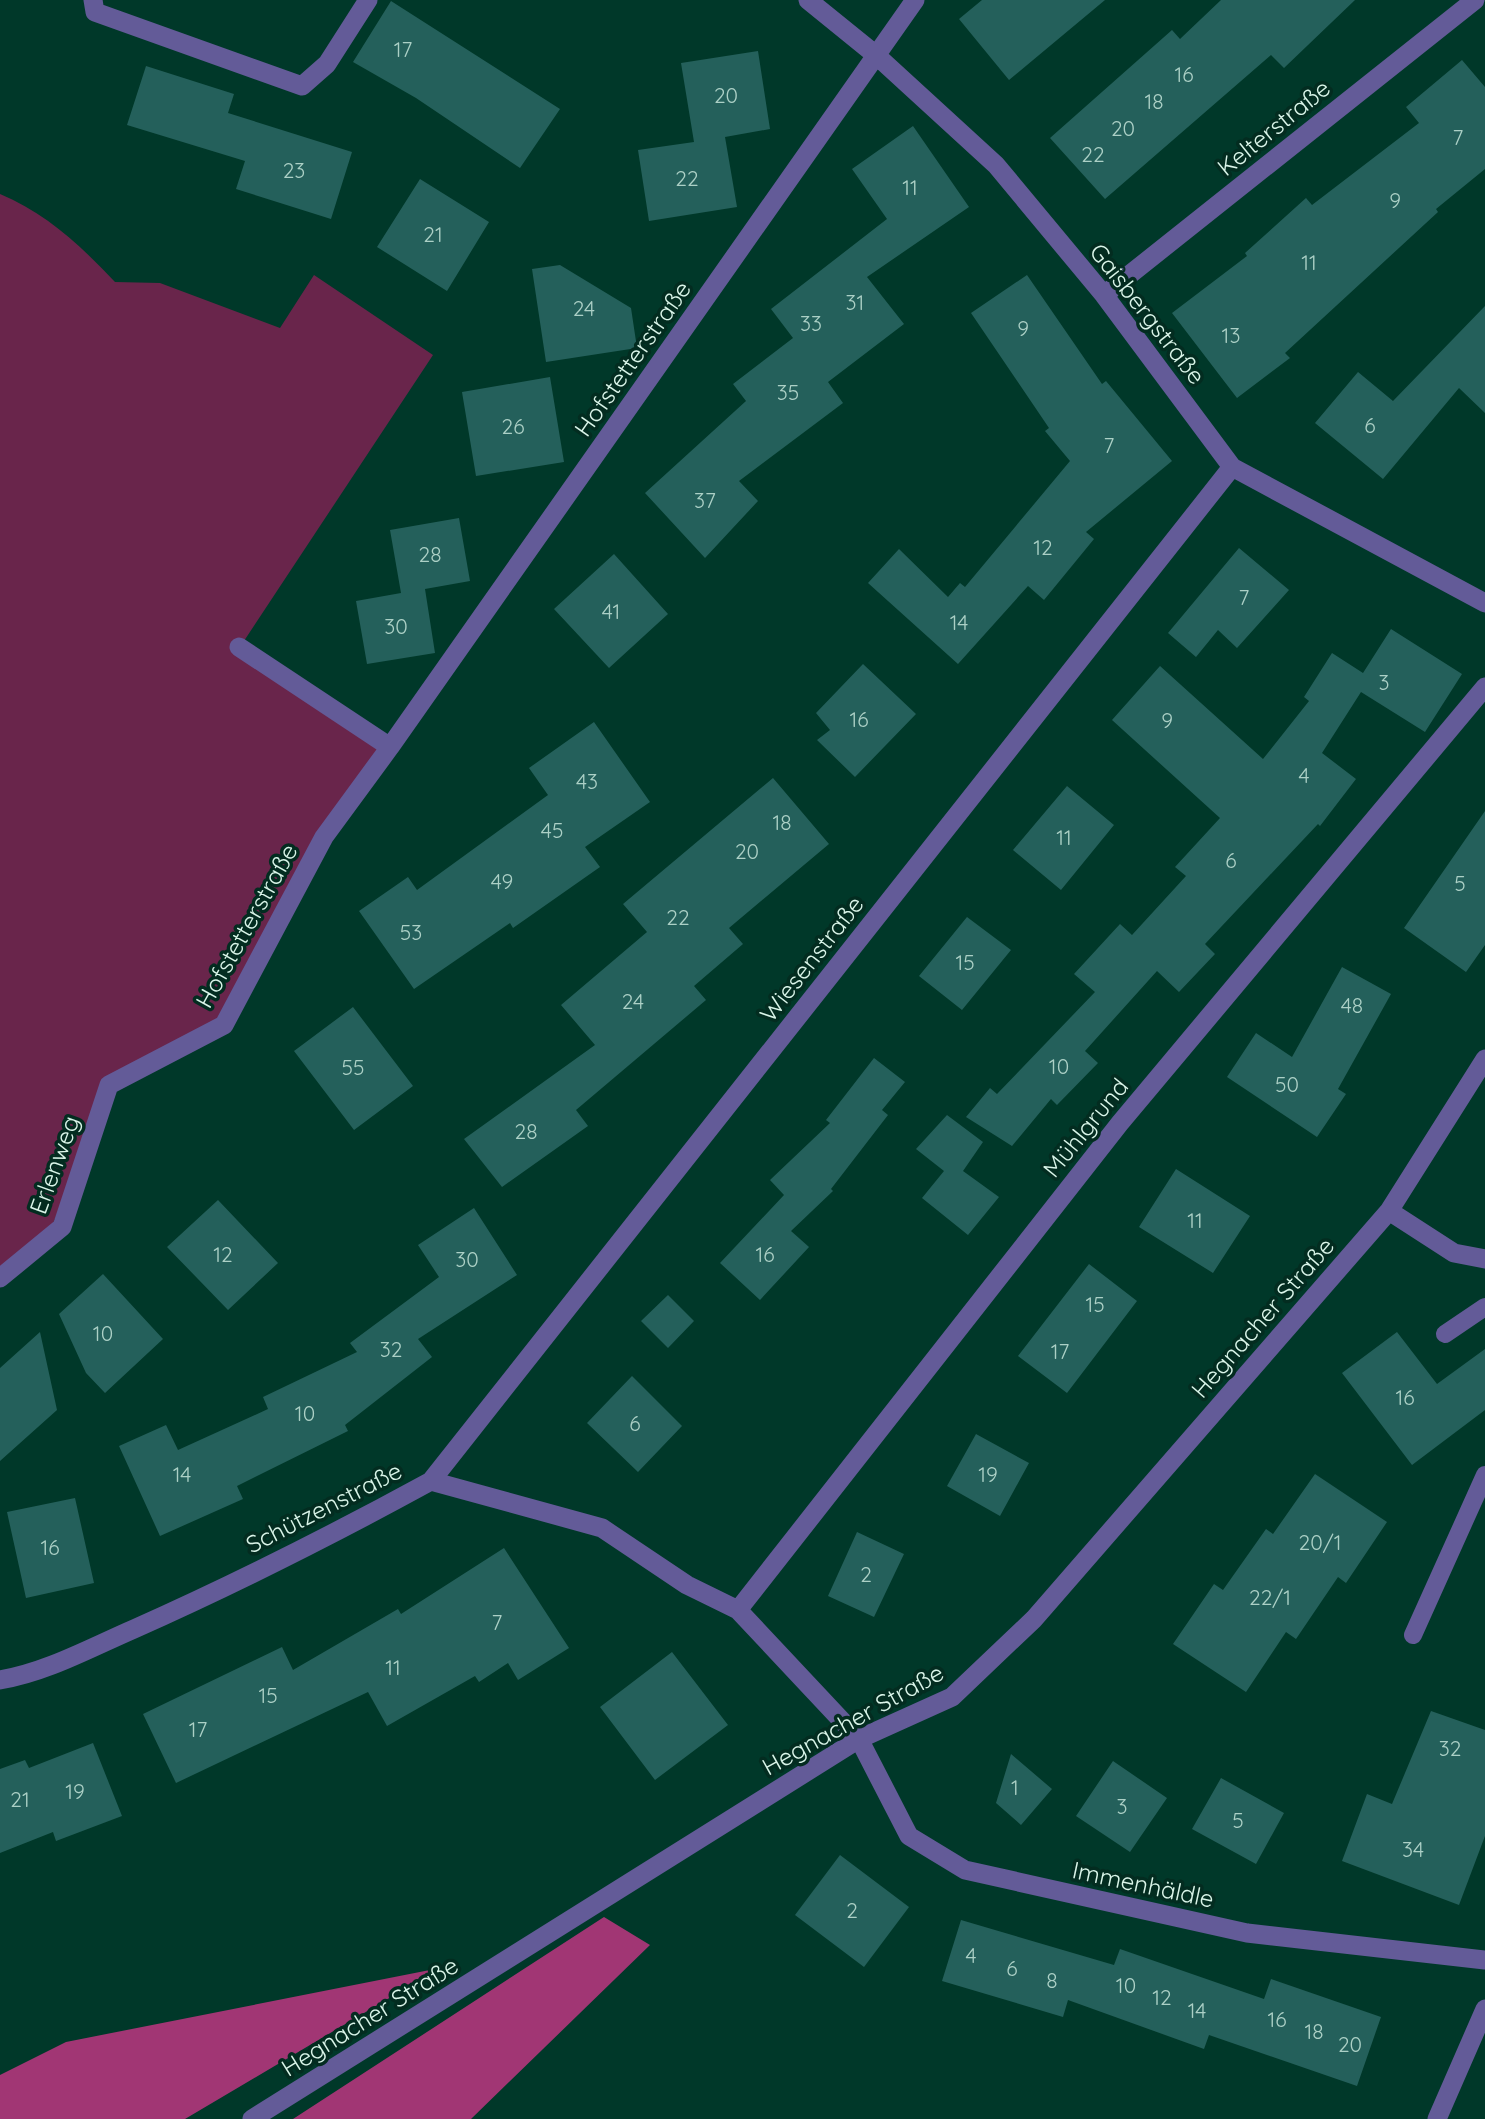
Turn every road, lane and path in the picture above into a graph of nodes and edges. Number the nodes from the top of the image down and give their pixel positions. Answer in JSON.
{"nodes":[{"id":1,"x":93,"y":0,"type":"edge"},
{"id":2,"x":368,"y":0,"type":"edge"},
{"id":3,"x":808,"y":0,"type":"edge"},
{"id":4,"x":915,"y":0,"type":"edge"},
{"id":5,"x":1475,"y":0,"type":"edge"},
{"id":6,"x":877,"y":56,"type":"junction"},
{"id":7,"x":1104,"y":295,"type":"junction"},
{"id":8,"x":1232,"y":467,"type":"junction"},
{"id":9,"x":1485,"y":603,"type":"edge"},
{"id":10,"x":239,"y":647,"type":"dead end"},
{"id":11,"x":1485,"y":687,"type":"edge"},
{"id":12,"x":390,"y":747,"type":"junction"},
{"id":13,"x":1485,"y":1059,"type":"edge"},
{"id":14,"x":109,"y":1085,"type":"joint"},
{"id":15,"x":1389,"y":1211,"type":"junction"},
{"id":16,"x":1485,"y":1259,"type":"edge"},
{"id":17,"x":0,"y":1278,"type":"edge"},
{"id":18,"x":1485,"y":1307,"type":"edge"},
{"id":19,"x":1444,"y":1334,"type":"dead end"},
{"id":20,"x":1485,"y":1475,"type":"edge"},
{"id":21,"x":430,"y":1481,"type":"junction"},
{"id":22,"x":738,"y":1611,"type":"junction"},
{"id":23,"x":1413,"y":1635,"type":"dead end"},
{"id":24,"x":0,"y":1680,"type":"edge"},
{"id":25,"x":859,"y":1739,"type":"junction"},
{"id":26,"x":1485,"y":1960,"type":"edge"},
{"id":27,"x":1485,"y":2009,"type":"edge"},
{"id":28,"x":252,"y":2119,"type":"edge"},
{"id":29,"x":1437,"y":2119,"type":"edge"}],
"edges":[{"from":1,"to":2,"type":"street"},
{"from":3,"to":6,"type":"street","name":"Gaisbergstraße"},
{"from":4,"to":6,"type":"street","name":"Hofstetterstraße"},
{"from":5,"to":7,"type":"street","name":"Kelterstraße"},
{"from":6,"to":7,"type":"street","name":"Gaisbergstraße"},
{"from":6,"to":12,"type":"street","name":"Hofstetterstraße"},
{"from":7,"to":8,"type":"street","name":"Gaisbergstraße"},
{"from":8,"to":9,"type":"street","name":"Gaisbergstraße"},
{"from":8,"to":21,"type":"street","name":"Wiesenstraße"},
{"from":10,"to":12,"type":"street"},
{"from":11,"to":22,"type":"street","name":"Mühlgrund"},
{"from":12,"to":14,"type":"street","name":"Hofstetterstraße"},
{"from":13,"to":15,"type":"street","name":"Hegnacher Straße"},
{"from":14,"to":17,"type":"street","name":"Erlenweg"},
{"from":15,"to":16,"type":"street"},
{"from":15,"to":25,"type":"street","name":"Hegnacher Straße"},
{"from":18,"to":19,"type":"lane"},
{"from":20,"to":23,"type":"lane"},
{"from":21,"to":22,"type":"street","name":"Schützenstraße"},
{"from":21,"to":24,"type":"street","name":"Schützenstraße"},
{"from":22,"to":25,"type":"street","name":"Schützenstraße"},
{"from":25,"to":26,"type":"street","name":"Immenhäldle"},
{"from":25,"to":28,"type":"street","name":"Hegnacher Straße"},
{"from":27,"to":29,"type":"street"}]}
